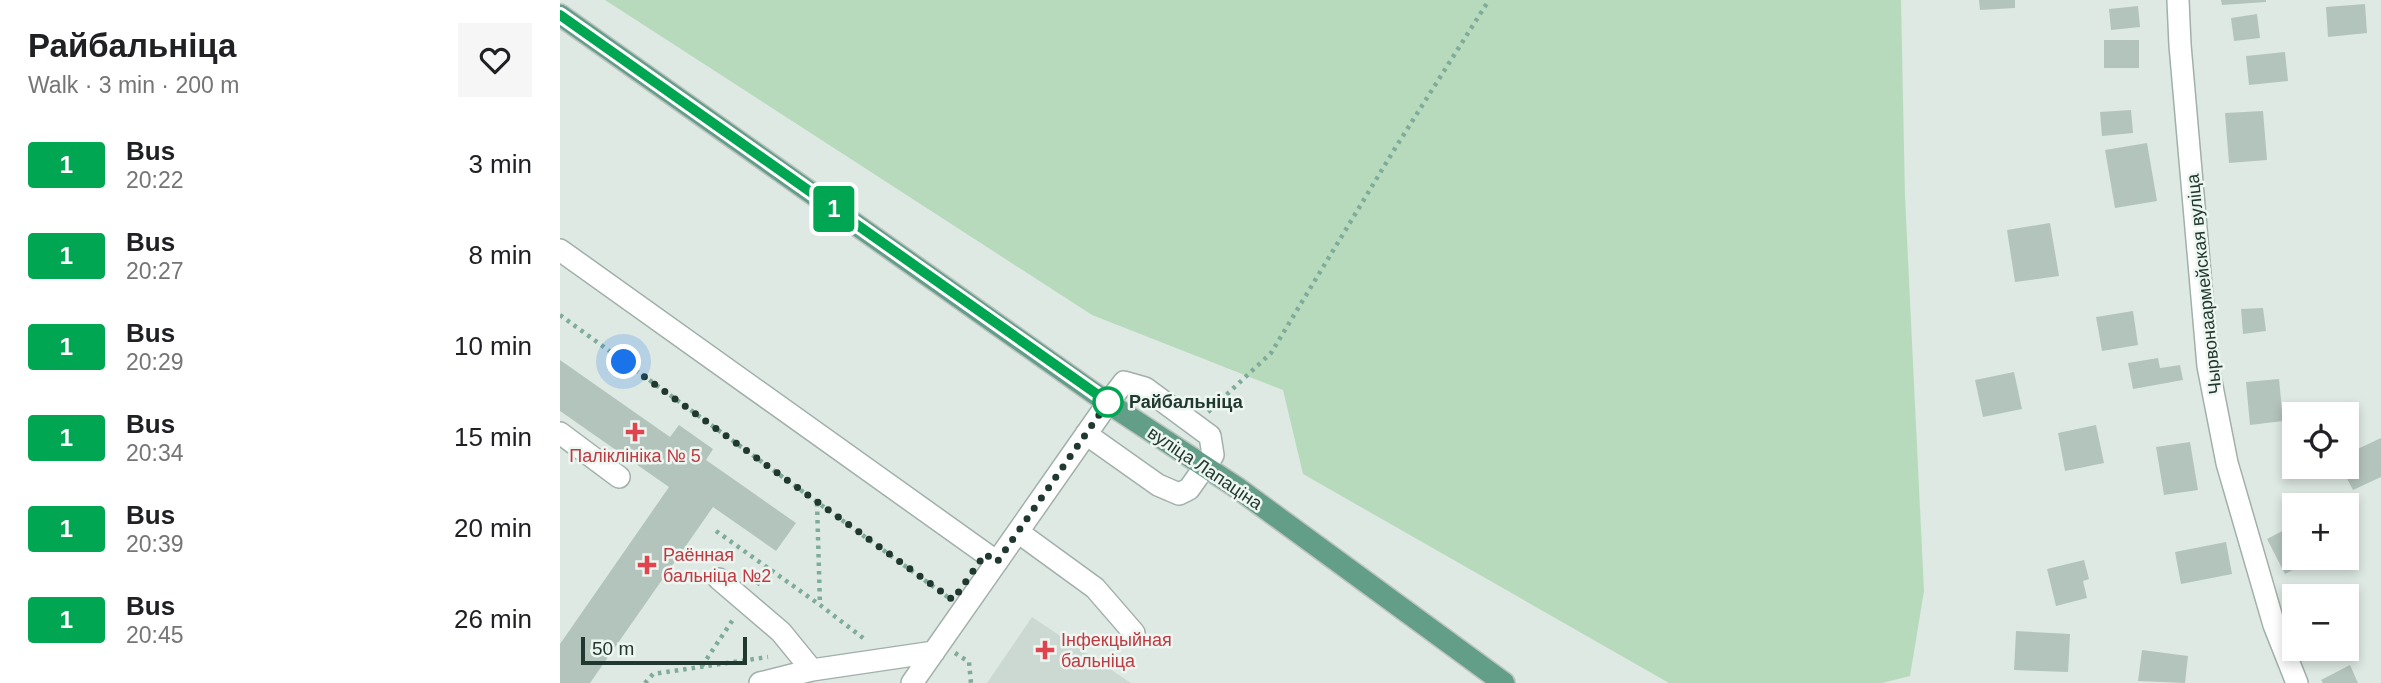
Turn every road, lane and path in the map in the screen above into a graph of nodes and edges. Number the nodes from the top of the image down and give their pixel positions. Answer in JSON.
{"nodes":[{"id":1,"x":1489,"y":0,"type":"edge"},
{"id":2,"x":2178,"y":0,"type":"edge"},
{"id":3,"x":560,"y":15,"type":"edge"},
{"id":4,"x":560,"y":250,"type":"edge"},
{"id":5,"x":560,"y":315,"type":"edge"},
{"id":6,"x":1108,"y":402,"type":"junction"},
{"id":7,"x":1195,"y":425,"type":"junction"},
{"id":8,"x":560,"y":433,"type":"edge"},
{"id":9,"x":1086,"y":434,"type":"junction"},
{"id":10,"x":1205,"y":467,"type":"junction"},
{"id":11,"x":620,"y":477,"type":"dead end"},
{"id":12,"x":817,"y":502,"type":"junction"},
{"id":13,"x":716,"y":531,"type":"dead end"},
{"id":14,"x":1018,"y":532,"type":"junction"},
{"id":15,"x":997,"y":562,"type":"junction"},
{"id":16,"x":719,"y":579,"type":"dead end"},
{"id":17,"x":953,"y":600,"type":"dead end"},
{"id":18,"x":820,"y":605,"type":"junction"},
{"id":19,"x":1135,"y":633,"type":"dead end"},
{"id":20,"x":880,"y":640,"type":"dead end"},
{"id":21,"x":868,"y":642,"type":"junction"},
{"id":22,"x":856,"y":644,"type":"dead end"},
{"id":23,"x":934,"y":652,"type":"junction"},
{"id":24,"x":797,"y":653,"type":"junction"},
{"id":25,"x":812,"y":670,"type":"junction"},
{"id":26,"x":645,"y":683,"type":"edge"},
{"id":27,"x":760,"y":683,"type":"edge"},
{"id":28,"x":912,"y":683,"type":"edge"},
{"id":29,"x":1504,"y":683,"type":"edge"},
{"id":30,"x":2297,"y":683,"type":"edge"}],
"edges":[{"from":1,"to":7,"type":"path"},
{"from":2,"to":30,"type":"street","name":"Чырвонаармейская вуліца"},
{"from":3,"to":6,"type":"main road","name":"вуліца Лапаціна"},
{"from":4,"to":15,"type":"street"},
{"from":5,"to":12,"type":"path"},
{"from":6,"to":7,"type":"street"},
{"from":6,"to":9,"type":"street"},
{"from":6,"to":10,"type":"main road","name":"вуліца Лапаціна"},
{"from":7,"to":10,"type":"street"},
{"from":8,"to":11,"type":"street"},
{"from":9,"to":10,"type":"street"},
{"from":9,"to":14,"type":"street"},
{"from":10,"to":29,"type":"main road","name":"вуліца Лапаціна"},
{"from":12,"to":17,"type":"path"},
{"from":12,"to":18,"type":"path"},
{"from":13,"to":18,"type":"path"},
{"from":14,"to":15,"type":"street"},
{"from":14,"to":19,"type":"street"},
{"from":15,"to":23,"type":"street"},
{"from":16,"to":24,"type":"street"},
{"from":18,"to":21,"type":"path"},
{"from":20,"to":21,"type":"path"},
{"from":21,"to":22,"type":"path"},
{"from":23,"to":25,"type":"street"},
{"from":23,"to":28,"type":"street"},
{"from":24,"to":25,"type":"street"},
{"from":24,"to":26,"type":"path"},
{"from":25,"to":27,"type":"street"}]}
